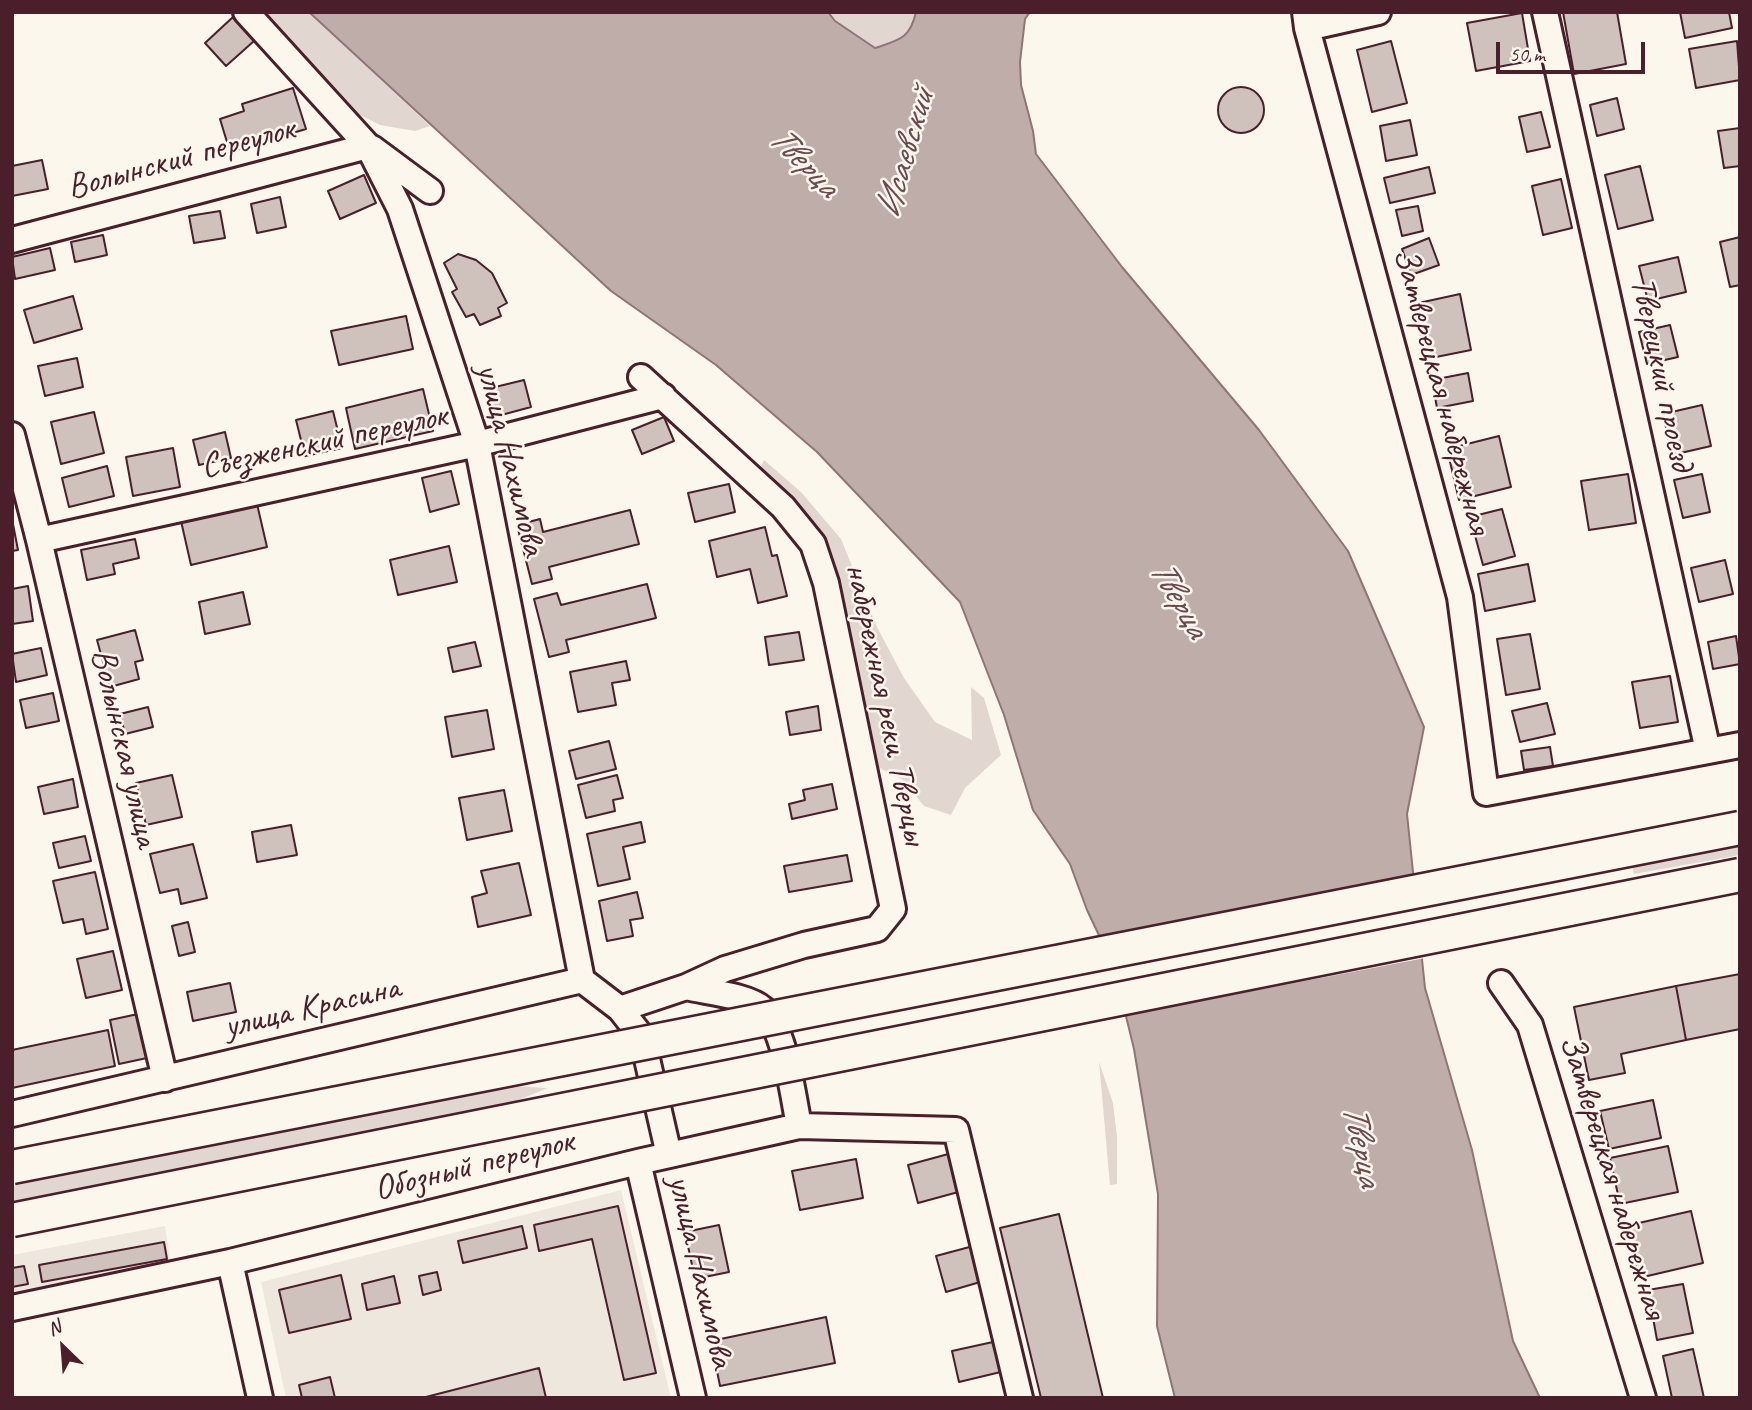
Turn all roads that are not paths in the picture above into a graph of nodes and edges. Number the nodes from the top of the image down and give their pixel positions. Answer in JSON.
{"nodes":[{"id":1,"x":246,"y":12,"type":"edge"},
{"id":2,"x":1378,"y":12,"type":"edge"},
{"id":3,"x":1545,"y":12,"type":"edge"},
{"id":4,"x":1306,"y":20,"type":"edge"},
{"id":5,"x":368,"y":146,"type":"junction"},
{"id":6,"x":430,"y":191,"type":"dead end"},
{"id":7,"x":12,"y":240,"type":"edge"},
{"id":8,"x":641,"y":377,"type":"dead end"},
{"id":9,"x":663,"y":396,"type":"junction"},
{"id":10,"x":12,"y":435,"type":"edge"},
{"id":11,"x":477,"y":444,"type":"junction"},
{"id":12,"x":39,"y":540,"type":"junction"},
{"id":13,"x":1740,"y":745,"type":"edge"},
{"id":14,"x":1708,"y":751,"type":"junction"},
{"id":15,"x":1740,"y":828,"type":"edge"},
{"id":16,"x":1740,"y":875,"type":"edge"},
{"id":17,"x":582,"y":980,"type":"junction"},
{"id":18,"x":1501,"y":983,"type":"dead end"},
{"id":19,"x":686,"y":987,"type":"junction"},
{"id":20,"x":620,"y":1009,"type":"junction"},
{"id":21,"x":164,"y":1079,"type":"junction"},
{"id":22,"x":12,"y":1114,"type":"edge"},
{"id":23,"x":799,"y":1126,"type":"junction"},
{"id":24,"x":669,"y":1155,"type":"junction"},
{"id":25,"x":638,"y":1162,"type":"junction"},
{"id":26,"x":12,"y":1167,"type":"edge"},
{"id":27,"x":12,"y":1220,"type":"edge"},
{"id":28,"x":230,"y":1262,"type":"junction"},
{"id":29,"x":12,"y":1308,"type":"edge"},
{"id":30,"x":260,"y":1398,"type":"edge"},
{"id":31,"x":693,"y":1398,"type":"edge"},
{"id":32,"x":1020,"y":1398,"type":"edge"},
{"id":33,"x":1643,"y":1398,"type":"edge"}],
"edges":[{"from":1,"to":5,"type":"street","name":"улица Нахимова"},
{"from":2,"to":4,"type":"street"},
{"from":3,"to":14,"type":"street","name":"Тверецкий проезд"},
{"from":4,"to":14,"type":"street","name":"Затверецкая набережная"},
{"from":5,"to":6,"type":"street"},
{"from":5,"to":7,"type":"street","name":"Волынский переулок"},
{"from":5,"to":11,"type":"street","name":"улица Нахимова"},
{"from":8,"to":9,"type":"street","name":"набережная реки Тверцы"},
{"from":9,"to":11,"type":"street","name":"Съезженский переулок"},
{"from":9,"to":19,"type":"street","name":"набережная реки Тверцы"},
{"from":10,"to":12,"type":"street","name":"Волынская улица"},
{"from":11,"to":12,"type":"street","name":"Съезженский переулок"},
{"from":11,"to":17,"type":"street","name":"улица Нахимова"},
{"from":12,"to":21,"type":"street","name":"Волынская улица"},
{"from":13,"to":14,"type":"street"},
{"from":15,"to":26,"type":"main road","bridge":true},
{"from":16,"to":27,"type":"main road","bridge":true},
{"from":17,"to":20,"type":"street"},
{"from":17,"to":21,"type":"street","name":"улица Красина"},
{"from":18,"to":33,"type":"street","name":"Затверецкая набережная"},
{"from":19,"to":20,"type":"street"},
{"from":19,"to":23,"type":"street"},
{"from":20,"to":24,"type":"street"},
{"from":21,"to":22,"type":"street","name":"улица Красина"},
{"from":23,"to":24,"type":"street","name":"Обозный переулок"},
{"from":23,"to":32,"type":"street","name":"Обозный переулок"},
{"from":24,"to":25,"type":"street","name":"Обозный переулок"},
{"from":25,"to":28,"type":"street","name":"Обозный переулок"},
{"from":25,"to":31,"type":"street","name":"улица Нахимова"},
{"from":28,"to":29,"type":"street","name":"Обозный переулок"},
{"from":28,"to":30,"type":"street"}]}
